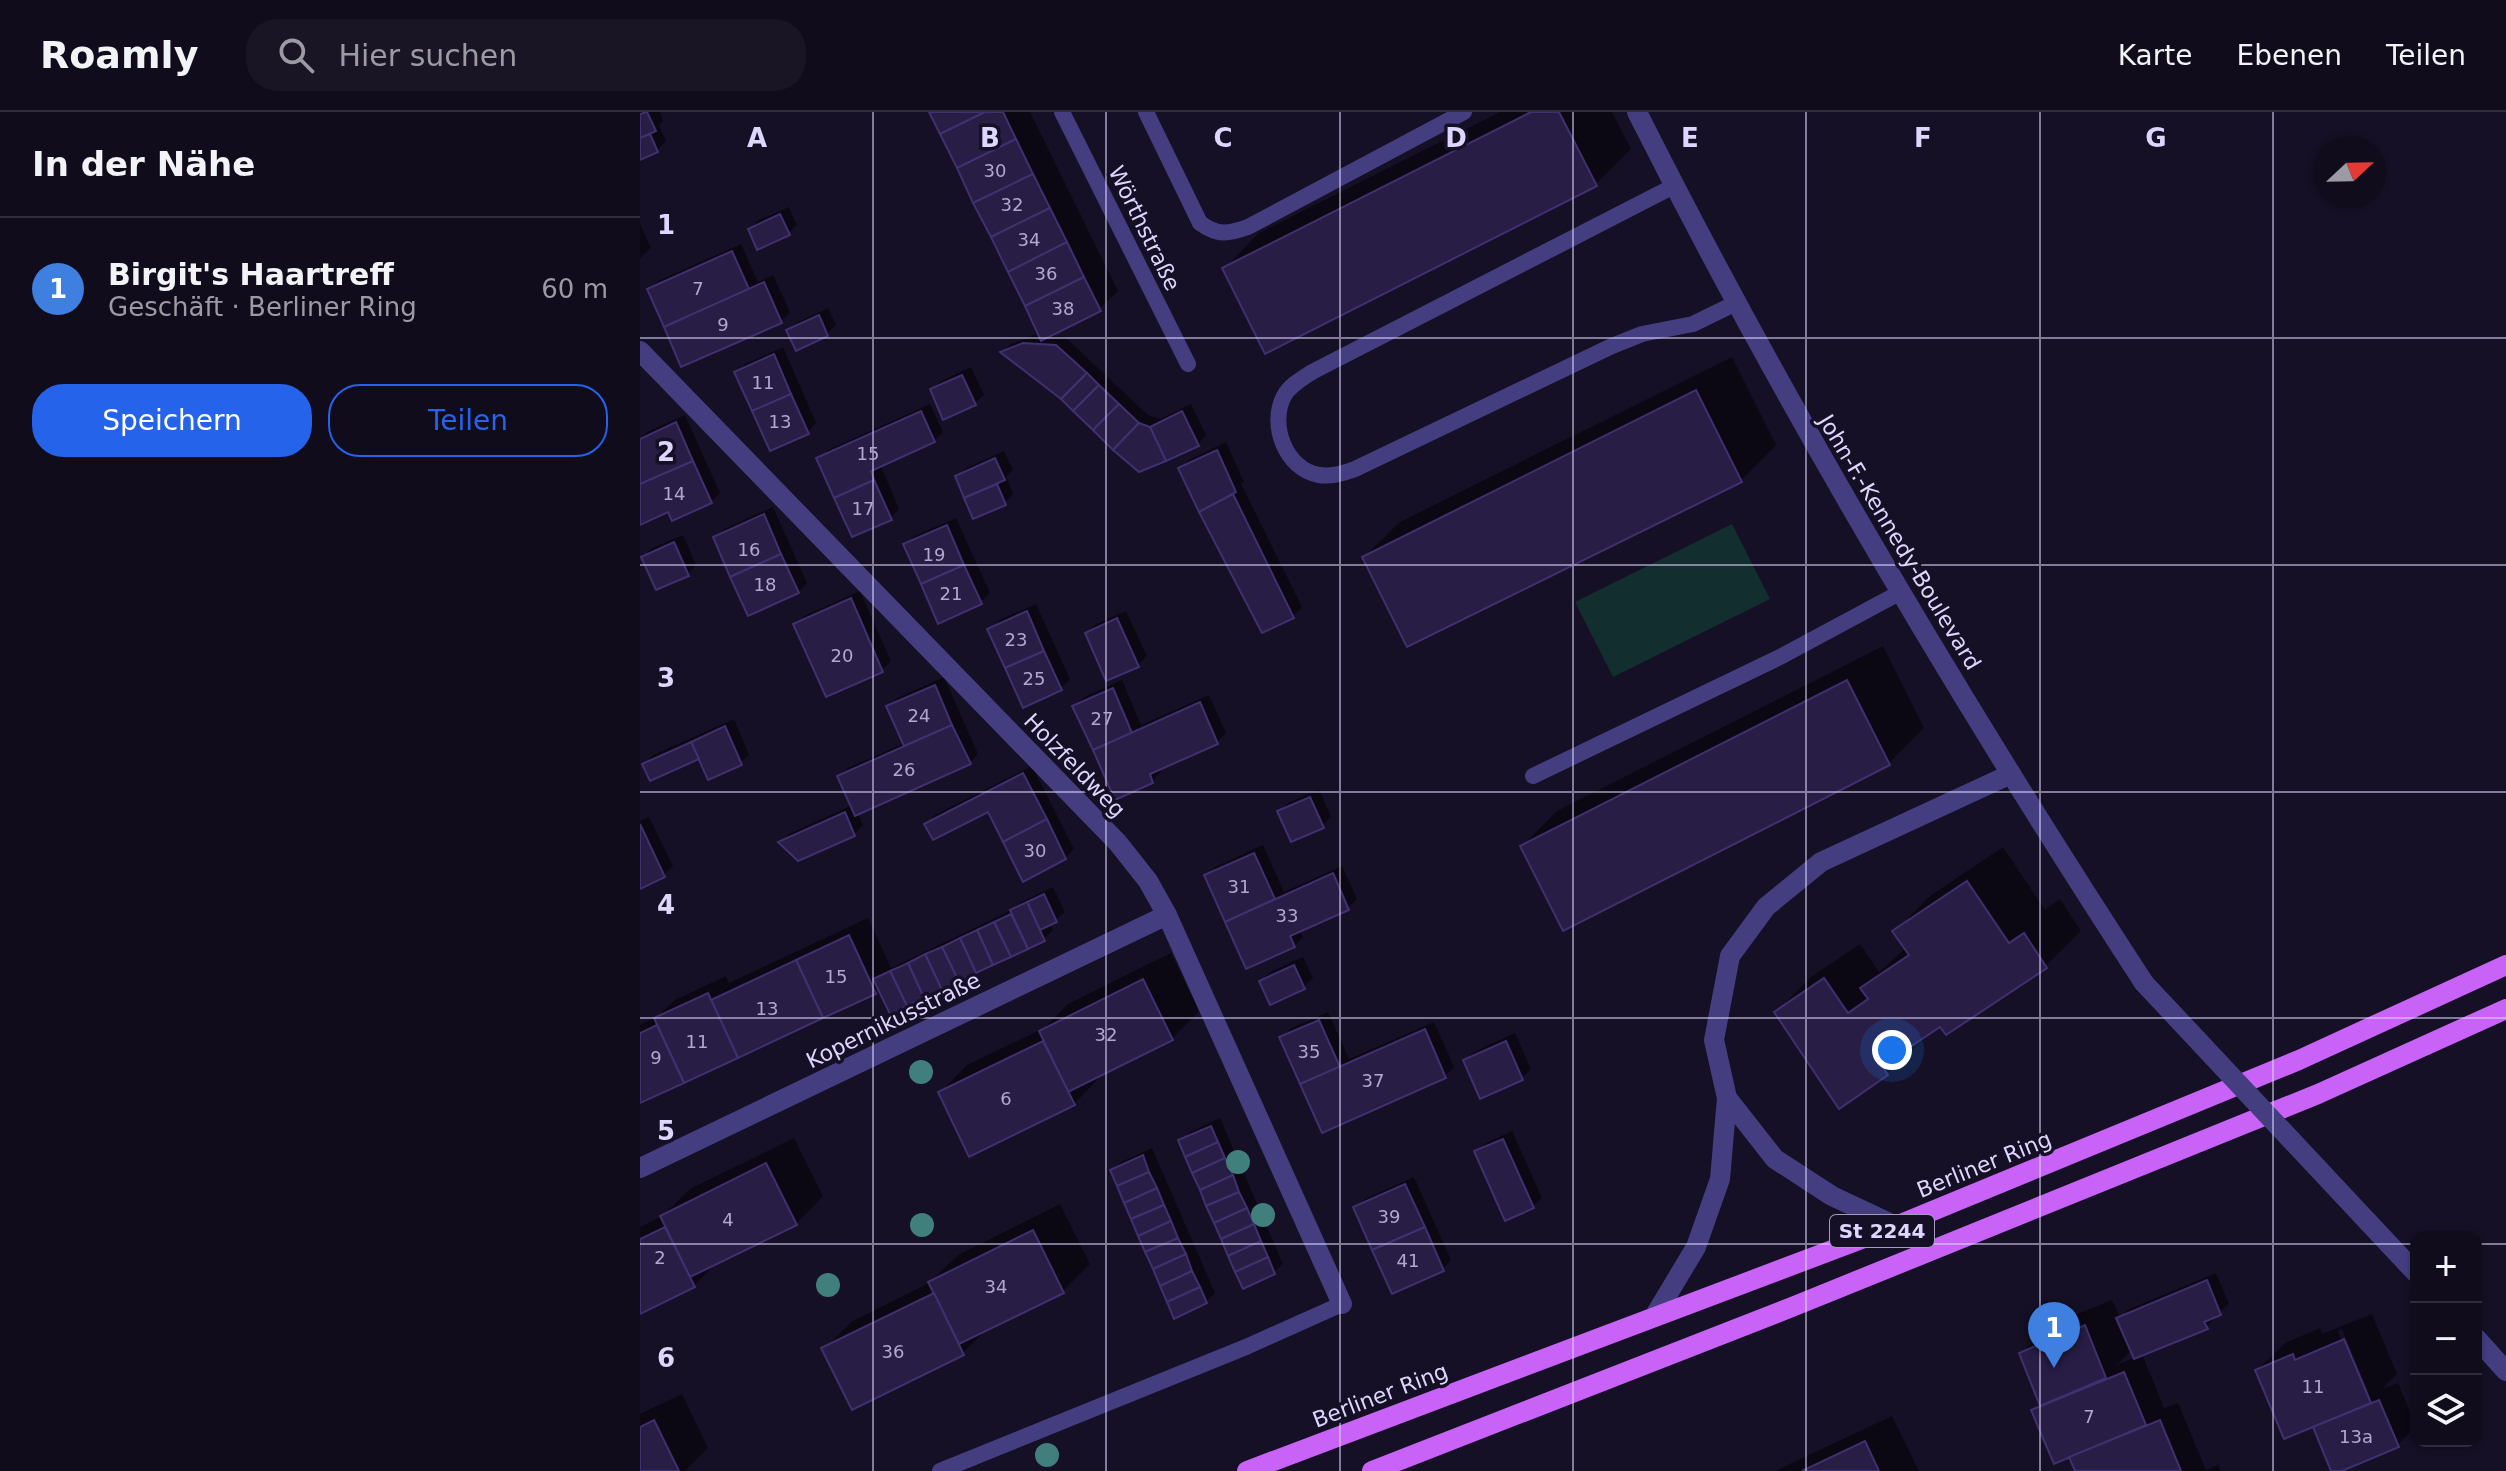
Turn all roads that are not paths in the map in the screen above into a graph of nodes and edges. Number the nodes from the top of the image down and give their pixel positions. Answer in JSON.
{"nodes":[{"id":1,"x":1062,"y":112,"type":"edge"},
{"id":2,"x":1146,"y":112,"type":"edge"},
{"id":3,"x":1464,"y":112,"type":"edge"},
{"id":4,"x":1637,"y":112,"type":"edge"},
{"id":5,"x":1674,"y":186,"type":"junction"},
{"id":6,"x":1736,"y":303,"type":"junction"},
{"id":7,"x":640,"y":351,"type":"edge"},
{"id":8,"x":1188,"y":364,"type":"dead end"},
{"id":9,"x":1901,"y":592,"type":"junction"},
{"id":10,"x":2011,"y":774,"type":"junction"},
{"id":11,"x":1533,"y":776,"type":"dead end"},
{"id":12,"x":1167,"y":915,"type":"junction"},
{"id":13,"x":2506,"y":965,"type":"edge"},
{"id":14,"x":2506,"y":1009,"type":"edge"},
{"id":15,"x":1727,"y":1098,"type":"junction"},
{"id":16,"x":640,"y":1168,"type":"edge"},
{"id":17,"x":1896,"y":1226,"type":"junction"},
{"id":18,"x":2410,"y":1267,"type":"edge"},
{"id":19,"x":1342,"y":1304,"type":"joint"},
{"id":20,"x":1654,"y":1317,"type":"junction"},
{"id":21,"x":2482,"y":1345,"type":"edge"},
{"id":22,"x":2506,"y":1371,"type":"edge"},
{"id":23,"x":940,"y":1471,"type":"edge"},
{"id":24,"x":1247,"y":1471,"type":"edge"},
{"id":25,"x":1372,"y":1471,"type":"edge"}],
"edges":[{"from":1,"to":8,"type":"lane","name":"Wörthstraße"},
{"from":2,"to":3,"type":"lane"},
{"from":4,"to":5,"type":"street","name":"John-F.-Kennedy-Boulevard"},
{"from":5,"to":6,"type":"street","name":"John-F.-Kennedy-Boulevard"},
{"from":5,"to":6,"type":"lane"},
{"from":6,"to":9,"type":"street","name":"John-F.-Kennedy-Boulevard"},
{"from":7,"to":12,"type":"street","name":"Holzfeldweg"},
{"from":9,"to":10,"type":"street","name":"John-F.-Kennedy-Boulevard"},
{"from":9,"to":11,"type":"lane"},
{"from":10,"to":15,"type":"street"},
{"from":10,"to":18,"type":"street","name":"John-F.-Kennedy-Boulevard","bridge":true},
{"from":12,"to":16,"type":"street","name":"Kopernikusstraße"},
{"from":12,"to":19,"type":"street","name":"Holzfeldweg"},
{"from":13,"to":17,"type":"main road","name":"Berliner Ring","number":"St 2244"},
{"from":14,"to":25,"type":"main road","number":"St 2244"},
{"from":15,"to":17,"type":"street"},
{"from":15,"to":20,"type":"street"},
{"from":17,"to":20,"type":"main road","name":"Berliner Ring","number":"St 2244"},
{"from":19,"to":23,"type":"lane"},
{"from":20,"to":24,"type":"main road","name":"Berliner Ring","number":"St 2244"},
{"from":21,"to":22,"type":"street"}]}
